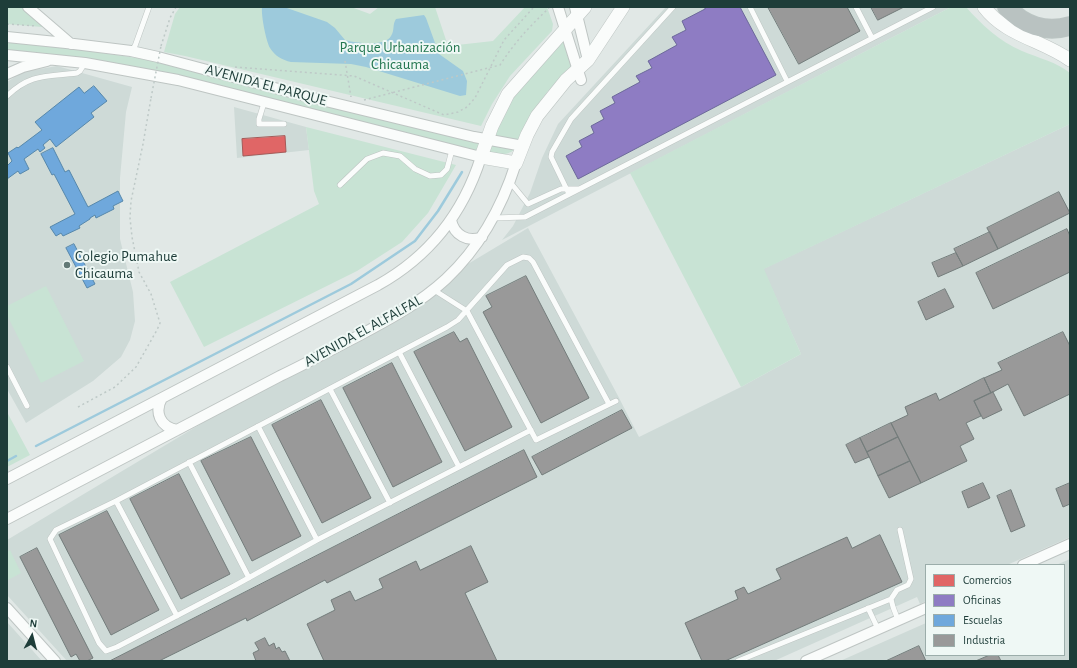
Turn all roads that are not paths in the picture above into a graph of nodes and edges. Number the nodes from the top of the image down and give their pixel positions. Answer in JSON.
{"nodes":[{"id":1,"x":28,"y":7,"type":"edge"},
{"id":2,"x":149,"y":7,"type":"edge"},
{"id":3,"x":558,"y":7,"type":"edge"},
{"id":4,"x":623,"y":7,"type":"edge"},
{"id":5,"x":673,"y":7,"type":"edge"},
{"id":6,"x":750,"y":7,"type":"edge"},
{"id":7,"x":856,"y":7,"type":"edge"},
{"id":8,"x":933,"y":7,"type":"edge"},
{"id":9,"x":984,"y":7,"type":"edge"},
{"id":10,"x":1008,"y":7,"type":"edge"},
{"id":11,"x":579,"y":10,"type":"edge"},
{"id":12,"x":1070,"y":26,"type":"edge"},
{"id":13,"x":565,"y":29,"type":"junction"},
{"id":14,"x":7,"y":37,"type":"edge"},
{"id":15,"x":872,"y":38,"type":"junction"},
{"id":16,"x":71,"y":44,"type":"junction"},
{"id":17,"x":131,"y":51,"type":"junction"},
{"id":18,"x":7,"y":55,"type":"edge"},
{"id":19,"x":55,"y":59,"type":"junction"},
{"id":20,"x":588,"y":60,"type":"junction"},
{"id":21,"x":1070,"y":60,"type":"edge"},
{"id":22,"x":85,"y":63,"type":"junction"},
{"id":23,"x":185,"y":63,"type":"junction"},
{"id":24,"x":126,"y":70,"type":"junction"},
{"id":25,"x":7,"y":74,"type":"edge"},
{"id":26,"x":579,"y":74,"type":"junction"},
{"id":27,"x":178,"y":80,"type":"junction"},
{"id":28,"x":787,"y":81,"type":"junction"},
{"id":29,"x":7,"y":96,"type":"edge"},
{"id":30,"x":323,"y":100,"type":"junction"},
{"id":31,"x":264,"y":103,"type":"junction"},
{"id":32,"x":319,"y":117,"type":"junction"},
{"id":33,"x":284,"y":124,"type":"dead end"},
{"id":34,"x":486,"y":140,"type":"junction"},
{"id":35,"x":523,"y":146,"type":"junction"},
{"id":36,"x":452,"y":150,"type":"junction"},
{"id":37,"x":481,"y":157,"type":"junction"},
{"id":38,"x":516,"y":163,"type":"junction"},
{"id":39,"x":510,"y":182,"type":"junction"},
{"id":40,"x":340,"y":185,"type":"dead end"},
{"id":41,"x":567,"y":192,"type":"junction"},
{"id":42,"x":493,"y":218,"type":"junction"},
{"id":43,"x":451,"y":220,"type":"junction"},
{"id":44,"x":482,"y":237,"type":"junction"},
{"id":45,"x":434,"y":290,"type":"junction"},
{"id":46,"x":467,"y":311,"type":"junction"},
{"id":47,"x":399,"y":352,"type":"junction"},
{"id":48,"x":7,"y":367,"type":"edge"},
{"id":49,"x":330,"y":389,"type":"junction"},
{"id":50,"x":162,"y":398,"type":"junction"},
{"id":51,"x":616,"y":401,"type":"dead end"},
{"id":52,"x":609,"y":404,"type":"junction"},
{"id":53,"x":28,"y":406,"type":"dead end"},
{"id":54,"x":258,"y":426,"type":"junction"},
{"id":55,"x":177,"y":430,"type":"junction"},
{"id":56,"x":531,"y":430,"type":"junction"},
{"id":57,"x":189,"y":462,"type":"junction"},
{"id":58,"x":459,"y":467,"type":"junction"},
{"id":59,"x":7,"y":479,"type":"edge"},
{"id":60,"x":116,"y":500,"type":"junction"},
{"id":61,"x":390,"y":503,"type":"junction"},
{"id":62,"x":7,"y":518,"type":"edge"},
{"id":63,"x":900,"y":530,"type":"dead end"},
{"id":64,"x":317,"y":540,"type":"junction"},
{"id":65,"x":1070,"y":544,"type":"edge"},
{"id":66,"x":1025,"y":564,"type":"edge"},
{"id":67,"x":249,"y":578,"type":"junction"},
{"id":68,"x":891,"y":598,"type":"junction"},
{"id":69,"x":7,"y":608,"type":"edge"},
{"id":70,"x":868,"y":608,"type":"junction"},
{"id":71,"x":925,"y":608,"type":"edge"},
{"id":72,"x":176,"y":616,"type":"junction"},
{"id":73,"x":898,"y":620,"type":"junction"},
{"id":74,"x":878,"y":629,"type":"junction"},
{"id":75,"x":55,"y":661,"type":"edge"},
{"id":76,"x":738,"y":661,"type":"edge"},
{"id":77,"x":806,"y":661,"type":"edge"}],
"edges":[{"from":1,"to":16,"type":"street"},
{"from":2,"to":17,"type":"lane"},
{"from":3,"to":13,"type":"street"},
{"from":4,"to":20,"type":"street","name":"AVENIDA EL ALFALFAL"},
{"from":5,"to":41,"type":"lane"},
{"from":6,"to":28,"type":"lane"},
{"from":7,"to":15,"type":"lane"},
{"from":8,"to":15,"type":"lane"},
{"from":9,"to":21,"type":"street"},
{"from":10,"to":12,"type":"highway"},
{"from":11,"to":13,"type":"street"},
{"from":11,"to":20,"type":"street"},
{"from":13,"to":26,"type":"street"},
{"from":13,"to":34,"type":"street"},
{"from":14,"to":16,"type":"street","name":"AVENIDA EL PARQUE"},
{"from":15,"to":28,"type":"lane"},
{"from":16,"to":17,"type":"street","name":"AVENIDA EL PARQUE"},
{"from":17,"to":23,"type":"street","name":"AVENIDA EL PARQUE"},
{"from":17,"to":24,"type":"street"},
{"from":18,"to":19,"type":"street","name":"AVENIDA EL PARQUE"},
{"from":19,"to":22,"type":"street","name":"AVENIDA EL PARQUE"},
{"from":19,"to":25,"type":"street"},
{"from":20,"to":26,"type":"street","name":"AVENIDA EL ALFALFAL"},
{"from":22,"to":24,"type":"street","name":"AVENIDA EL PARQUE"},
{"from":22,"to":29,"type":"lane"},
{"from":23,"to":27,"type":"street"},
{"from":23,"to":30,"type":"street","name":"AVENIDA EL PARQUE"},
{"from":24,"to":27,"type":"street","name":"AVENIDA EL PARQUE"},
{"from":26,"to":35,"type":"street","name":"AVENIDA EL ALFALFAL"},
{"from":27,"to":31,"type":"street","name":"AVENIDA EL PARQUE"},
{"from":28,"to":41,"type":"lane"},
{"from":30,"to":32,"type":"street"},
{"from":30,"to":34,"type":"street","name":"AVENIDA EL PARQUE"},
{"from":31,"to":32,"type":"street","name":"AVENIDA EL PARQUE"},
{"from":31,"to":33,"type":"lane"},
{"from":32,"to":36,"type":"street","name":"AVENIDA EL PARQUE"},
{"from":34,"to":35,"type":"street","name":"AVENIDA EL PARQUE"},
{"from":34,"to":37,"type":"street"},
{"from":35,"to":38,"type":"street","name":"AVENIDA EL ALFALFAL"},
{"from":36,"to":37,"type":"street","name":"AVENIDA EL PARQUE"},
{"from":36,"to":40,"type":"lane"},
{"from":37,"to":38,"type":"street"},
{"from":37,"to":43,"type":"street"},
{"from":38,"to":39,"type":"street","name":"AVENIDA EL ALFALFAL"},
{"from":39,"to":41,"type":"lane"},
{"from":39,"to":42,"type":"street","name":"AVENIDA EL ALFALFAL"},
{"from":41,"to":42,"type":"lane"},
{"from":42,"to":44,"type":"street","name":"AVENIDA EL ALFALFAL"},
{"from":43,"to":44,"type":"street"},
{"from":43,"to":50,"type":"street"},
{"from":44,"to":45,"type":"street","name":"AVENIDA EL ALFALFAL"},
{"from":45,"to":46,"type":"lane"},
{"from":45,"to":55,"type":"street","name":"AVENIDA EL ALFALFAL"},
{"from":46,"to":47,"type":"lane"},
{"from":46,"to":52,"type":"lane"},
{"from":46,"to":56,"type":"lane"},
{"from":47,"to":49,"type":"lane"},
{"from":47,"to":58,"type":"lane"},
{"from":48,"to":53,"type":"lane"},
{"from":49,"to":54,"type":"lane"},
{"from":49,"to":61,"type":"lane"},
{"from":50,"to":55,"type":"street"},
{"from":50,"to":59,"type":"street"},
{"from":51,"to":52,"type":"lane"},
{"from":52,"to":56,"type":"lane"},
{"from":54,"to":57,"type":"lane"},
{"from":54,"to":64,"type":"lane"},
{"from":55,"to":62,"type":"street","name":"AVENIDA EL ALFALFAL"},
{"from":56,"to":58,"type":"lane"},
{"from":57,"to":60,"type":"lane"},
{"from":57,"to":67,"type":"lane"},
{"from":58,"to":61,"type":"lane"},
{"from":60,"to":72,"type":"lane"},
{"from":60,"to":72,"type":"lane"},
{"from":61,"to":64,"type":"lane"},
{"from":63,"to":68,"type":"lane"},
{"from":64,"to":67,"type":"lane"},
{"from":65,"to":66,"type":"street"},
{"from":67,"to":72,"type":"lane"},
{"from":68,"to":70,"type":"lane"},
{"from":68,"to":73,"type":"lane"},
{"from":69,"to":75,"type":"street"},
{"from":70,"to":74,"type":"lane"},
{"from":70,"to":76,"type":"lane"},
{"from":71,"to":73,"type":"street"},
{"from":73,"to":74,"type":"street"},
{"from":74,"to":77,"type":"street"}]}
